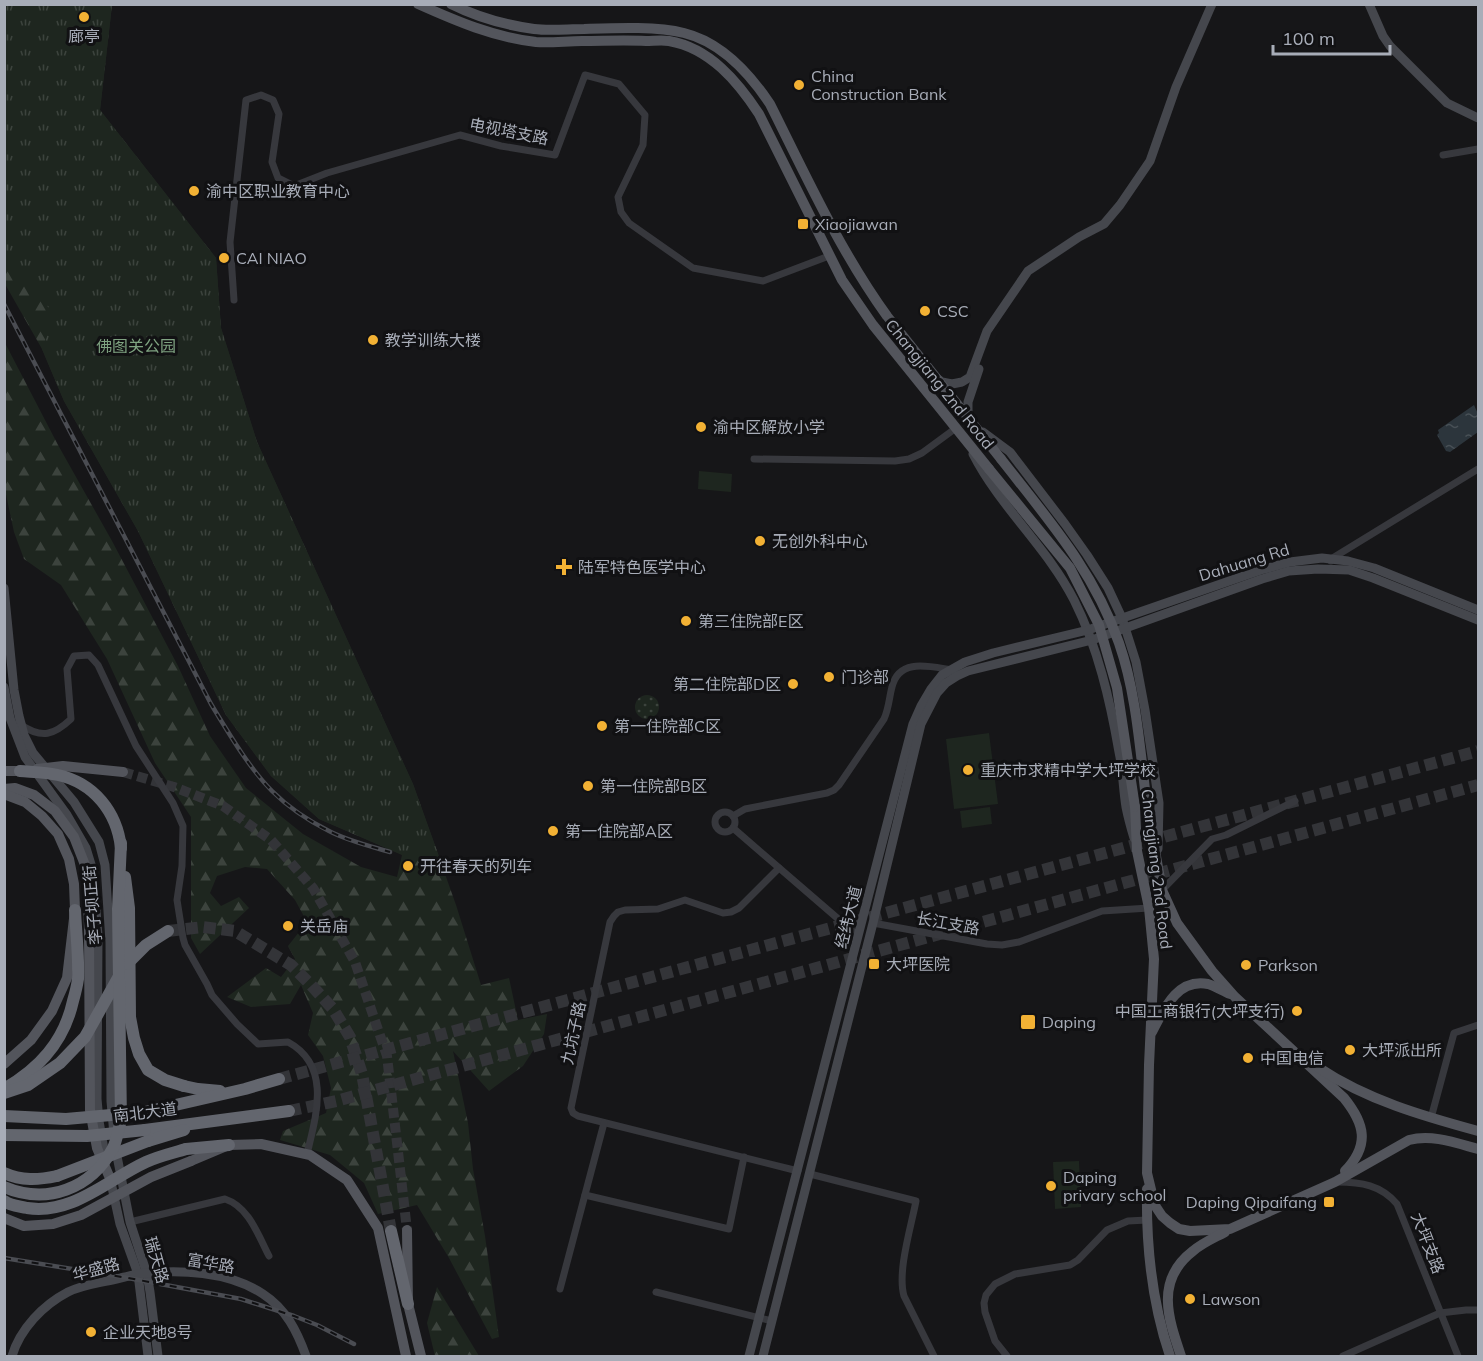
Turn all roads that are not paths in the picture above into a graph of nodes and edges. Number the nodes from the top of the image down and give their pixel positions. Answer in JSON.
{"nodes":[{"id":1,"x":418,"y":4,"type":"edge"},
{"id":2,"x":451,"y":4,"type":"edge"},
{"id":3,"x":1212,"y":4,"type":"edge"},
{"id":4,"x":1369,"y":4,"type":"edge"},
{"id":5,"x":1479,"y":118,"type":"edge"},
{"id":6,"x":1479,"y":149,"type":"edge"},
{"id":7,"x":1443,"y":155,"type":"dead end"},
{"id":8,"x":829,"y":256,"type":"junction"},
{"id":9,"x":234,"y":300,"type":"dead end"},
{"id":10,"x":998,"y":316,"type":"junction"},
{"id":11,"x":937,"y":379,"type":"junction"},
{"id":12,"x":971,"y":422,"type":"junction"},
{"id":13,"x":960,"y":432,"type":"junction"},
{"id":14,"x":754,"y":459,"type":"dead end"},
{"id":15,"x":1479,"y":469,"type":"edge"},
{"id":16,"x":1331,"y":564,"type":"junction"},
{"id":17,"x":4,"y":588,"type":"edge"},
{"id":18,"x":1108,"y":588,"type":"junction"},
{"id":19,"x":1073,"y":598,"type":"junction"},
{"id":20,"x":1479,"y":610,"type":"edge"},
{"id":21,"x":1479,"y":620,"type":"edge"},
{"id":22,"x":1124,"y":623,"type":"junction"},
{"id":23,"x":1088,"y":630,"type":"junction"},
{"id":24,"x":1092,"y":640,"type":"junction"},
{"id":25,"x":951,"y":669,"type":"junction"},
{"id":26,"x":968,"y":671,"type":"junction"},
{"id":27,"x":5,"y":690,"type":"edge"},
{"id":28,"x":21,"y":725,"type":"junction"},
{"id":29,"x":4,"y":771,"type":"edge"},
{"id":30,"x":20,"y":771,"type":"junction"},
{"id":31,"x":123,"y":772,"type":"tunnel mouth"},
{"id":32,"x":4,"y":789,"type":"edge"},
{"id":33,"x":4,"y":794,"type":"edge"},
{"id":34,"x":1295,"y":801,"type":"dead end"},
{"id":35,"x":733,"y":816,"type":"junction"},
{"id":36,"x":733,"y":828,"type":"junction"},
{"id":37,"x":121,"y":843,"type":"junction"},
{"id":38,"x":1137,"y":851,"type":"junction"},
{"id":39,"x":779,"y":868,"type":"junction"},
{"id":40,"x":1157,"y":869,"type":"junction"},
{"id":41,"x":1162,"y":890,"type":"junction"},
{"id":42,"x":1149,"y":908,"type":"junction"},
{"id":43,"x":75,"y":910,"type":"junction"},
{"id":44,"x":873,"y":923,"type":"junction"},
{"id":45,"x":168,"y":931,"type":"tunnel mouth"},
{"id":46,"x":858,"y":936,"type":"junction"},
{"id":47,"x":1235,"y":997,"type":"junction"},
{"id":48,"x":1479,"y":1025,"type":"edge"},
{"id":49,"x":1151,"y":1035,"type":"junction"},
{"id":50,"x":1294,"y":1051,"type":"junction"},
{"id":51,"x":4,"y":1064,"type":"edge"},
{"id":52,"x":279,"y":1080,"type":"tunnel mouth"},
{"id":53,"x":245,"y":1089,"type":"junction"},
{"id":54,"x":4,"y":1091,"type":"edge"},
{"id":55,"x":289,"y":1111,"type":"tunnel mouth"},
{"id":56,"x":4,"y":1116,"type":"edge"},
{"id":57,"x":1431,"y":1118,"type":"junction"},
{"id":58,"x":604,"y":1123,"type":"junction"},
{"id":59,"x":1479,"y":1131,"type":"edge"},
{"id":60,"x":4,"y":1135,"type":"edge"},
{"id":61,"x":146,"y":1135,"type":"junction"},
{"id":62,"x":229,"y":1145,"type":"junction"},
{"id":63,"x":1479,"y":1149,"type":"edge"},
{"id":64,"x":308,"y":1154,"type":"junction"},
{"id":65,"x":744,"y":1157,"type":"junction"},
{"id":66,"x":798,"y":1171,"type":"junction"},
{"id":67,"x":4,"y":1173,"type":"edge"},
{"id":68,"x":1147,"y":1173,"type":"junction"},
{"id":69,"x":115,"y":1174,"type":"junction"},
{"id":70,"x":810,"y":1174,"type":"junction"},
{"id":71,"x":1335,"y":1182,"type":"junction"},
{"id":72,"x":4,"y":1187,"type":"edge"},
{"id":73,"x":585,"y":1195,"type":"junction"},
{"id":74,"x":4,"y":1201,"type":"edge"},
{"id":75,"x":4,"y":1218,"type":"edge"},
{"id":76,"x":1146,"y":1220,"type":"junction"},
{"id":77,"x":130,"y":1222,"type":"junction"},
{"id":78,"x":1230,"y":1229,"type":"junction"},
{"id":79,"x":407,"y":1230,"type":"tunnel mouth"},
{"id":80,"x":391,"y":1231,"type":"tunnel mouth"},
{"id":81,"x":269,"y":1256,"type":"dead end"},
{"id":82,"x":142,"y":1274,"type":"junction"},
{"id":83,"x":560,"y":1289,"type":"dead end"},
{"id":84,"x":656,"y":1292,"type":"dead end"},
{"id":85,"x":408,"y":1304,"type":"junction"},
{"id":86,"x":1479,"y":1310,"type":"edge"},
{"id":87,"x":1440,"y":1313,"type":"junction"},
{"id":88,"x":760,"y":1317,"type":"junction"},
{"id":89,"x":772,"y":1321,"type":"junction"},
{"id":90,"x":12,"y":1356,"type":"edge"},
{"id":91,"x":148,"y":1356,"type":"edge"},
{"id":92,"x":158,"y":1356,"type":"edge"},
{"id":93,"x":306,"y":1356,"type":"edge"},
{"id":94,"x":406,"y":1356,"type":"edge"},
{"id":95,"x":420,"y":1356,"type":"edge"},
{"id":96,"x":749,"y":1356,"type":"edge"},
{"id":97,"x":763,"y":1356,"type":"edge"},
{"id":98,"x":934,"y":1356,"type":"edge"},
{"id":99,"x":1007,"y":1356,"type":"edge"},
{"id":100,"x":1170,"y":1356,"type":"edge"},
{"id":101,"x":1181,"y":1356,"type":"edge"},
{"id":102,"x":1343,"y":1356,"type":"edge"},
{"id":103,"x":1458,"y":1356,"type":"edge"}],
"edges":[{"from":1,"to":8,"type":"main road","name":"Changjiang 2nd Road"},
{"from":2,"to":11,"type":"main road","name":"Changjiang 2nd Road"},
{"from":3,"to":10,"type":"main road"},
{"from":4,"to":5,"type":"main road"},
{"from":6,"to":7,"type":"street"},
{"from":8,"to":9,"type":"street","name":"电视塔支路"},
{"from":8,"to":13,"type":"main road","name":"Changjiang 2nd Road"},
{"from":10,"to":11,"type":"main road"},
{"from":10,"to":12,"type":"main road"},
{"from":11,"to":12,"type":"main road","name":"Changjiang 2nd Road"},
{"from":12,"to":18,"type":"main road"},
{"from":12,"to":40,"type":"main road","name":"Changjiang 2nd Road","bridge":true},
{"from":13,"to":14,"type":"street"},
{"from":13,"to":19,"type":"main road"},
{"from":13,"to":38,"type":"main road","name":"Changjiang 2nd Road","bridge":true},
{"from":15,"to":16,"type":"street"},
{"from":16,"to":20,"type":"main road","name":"Dahuang Rd"},
{"from":16,"to":21,"type":"main road","name":"Dahuang Rd"},
{"from":16,"to":22,"type":"main road","name":"Dahuang Rd"},
{"from":17,"to":28,"type":"main road","name":"李子坝正街"},
{"from":18,"to":19,"type":"main road"},
{"from":18,"to":22,"type":"main road"},
{"from":19,"to":23,"type":"main road"},
{"from":22,"to":23,"type":"main road","name":"经纬大道"},
{"from":22,"to":24,"type":"main road","name":"经纬大道"},
{"from":22,"to":40,"type":"main road"},
{"from":23,"to":24,"type":"main road"},
{"from":23,"to":25,"type":"main road","name":"经纬大道"},
{"from":24,"to":26,"type":"main road","name":"经纬大道"},
{"from":24,"to":38,"type":"main road"},
{"from":25,"to":26,"type":"street"},
{"from":25,"to":35,"type":"street"},
{"from":25,"to":46,"type":"main road","name":"经纬大道"},
{"from":26,"to":44,"type":"main road","name":"经纬大道"},
{"from":27,"to":69,"type":"main road","name":"李子坝正街"},
{"from":28,"to":64,"type":"street"},
{"from":28,"to":69,"type":"main road","name":"李子坝正街"},
{"from":29,"to":30,"type":"main road"},
{"from":30,"to":31,"type":"main road","bridge":true},
{"from":30,"to":37,"type":"highway","bridge":true},
{"from":32,"to":69,"type":"main road","bridge":true},
{"from":33,"to":43,"type":"main road"},
{"from":34,"to":41,"type":"street"},
{"from":35,"to":36,"type":"street"},
{"from":35,"to":36,"type":"street"},
{"from":36,"to":39,"type":"street"},
{"from":37,"to":53,"type":"highway","bridge":true},
{"from":37,"to":72,"type":"highway","bridge":true},
{"from":38,"to":42,"type":"main road","name":"Changjiang 2nd Road"},
{"from":39,"to":46,"type":"street"},
{"from":39,"to":58,"type":"street","name":"九坑子路"},
{"from":40,"to":41,"type":"main road","name":"Changjiang 2nd Road"},
{"from":41,"to":47,"type":"main road","name":"Changjiang 2nd Road"},
{"from":42,"to":44,"type":"street","name":"长江支路"},
{"from":42,"to":49,"type":"main road","name":"Changjiang 2nd Road"},
{"from":43,"to":51,"type":"main road"},
{"from":43,"to":54,"type":"highway"},
{"from":44,"to":70,"type":"main road","name":"经纬大道"},
{"from":45,"to":54,"type":"highway","bridge":true},
{"from":46,"to":66,"type":"main road","name":"经纬大道"},
{"from":47,"to":49,"type":"main road","name":"Changjiang 2nd Road"},
{"from":47,"to":50,"type":"main road","name":"Changjiang 2nd Road"},
{"from":48,"to":57,"type":"street"},
{"from":49,"to":68,"type":"main road","name":"Changjiang 2nd Road"},
{"from":50,"to":57,"type":"main road","name":"Changjiang 2nd Road"},
{"from":50,"to":71,"type":"main road","name":"Changjiang 2nd Road"},
{"from":52,"to":53,"type":"highway","name":"南北大道"},
{"from":53,"to":56,"type":"highway","name":"南北大道","bridge":true},
{"from":55,"to":61,"type":"highway"},
{"from":57,"to":59,"type":"main road","name":"Changjiang 2nd Road"},
{"from":58,"to":65,"type":"street","name":"九坑子路"},
{"from":58,"to":73,"type":"street"},
{"from":60,"to":61,"type":"highway","name":"南北大道","bridge":true},
{"from":61,"to":67,"type":"highway","bridge":true},
{"from":62,"to":64,"type":"main road"},
{"from":62,"to":74,"type":"highway","bridge":true},
{"from":62,"to":75,"type":"main road","bridge":true},
{"from":63,"to":71,"type":"main road"},
{"from":64,"to":94,"type":"main road"},
{"from":65,"to":66,"type":"street","name":"九坑子路"},
{"from":65,"to":73,"type":"street"},
{"from":66,"to":88,"type":"main road","name":"经纬大道"},
{"from":68,"to":76,"type":"main road"},
{"from":68,"to":78,"type":"main road","name":"Changjiang 2nd Road"},
{"from":69,"to":77,"type":"main road","name":"瑞天路"},
{"from":69,"to":82,"type":"main road","name":"瑞天路"},
{"from":70,"to":89,"type":"main road","name":"经纬大道"},
{"from":70,"to":98,"type":"street"},
{"from":71,"to":78,"type":"main road"},
{"from":71,"to":87,"type":"street","name":"大坪支路"},
{"from":73,"to":83,"type":"street"},
{"from":76,"to":99,"type":"street"},
{"from":76,"to":100,"type":"main road"},
{"from":77,"to":81,"type":"street"},
{"from":77,"to":82,"type":"main road","name":"瑞天路"},
{"from":78,"to":101,"type":"main road"},
{"from":79,"to":85,"type":"main road"},
{"from":80,"to":85,"type":"highway"},
{"from":82,"to":90,"type":"main road","name":"华盛路"},
{"from":82,"to":91,"type":"main road","name":"瑞天路"},
{"from":82,"to":92,"type":"main road","name":"瑞天路"},
{"from":82,"to":93,"type":"main road","name":"富华路"},
{"from":84,"to":88,"type":"street"},
{"from":85,"to":95,"type":"main road"},
{"from":86,"to":87,"type":"street"},
{"from":87,"to":102,"type":"street"},
{"from":87,"to":103,"type":"street","name":"大坪支路"},
{"from":88,"to":89,"type":"street"},
{"from":88,"to":96,"type":"main road","name":"经纬大道"},
{"from":89,"to":97,"type":"main road","name":"经纬大道"}]}
